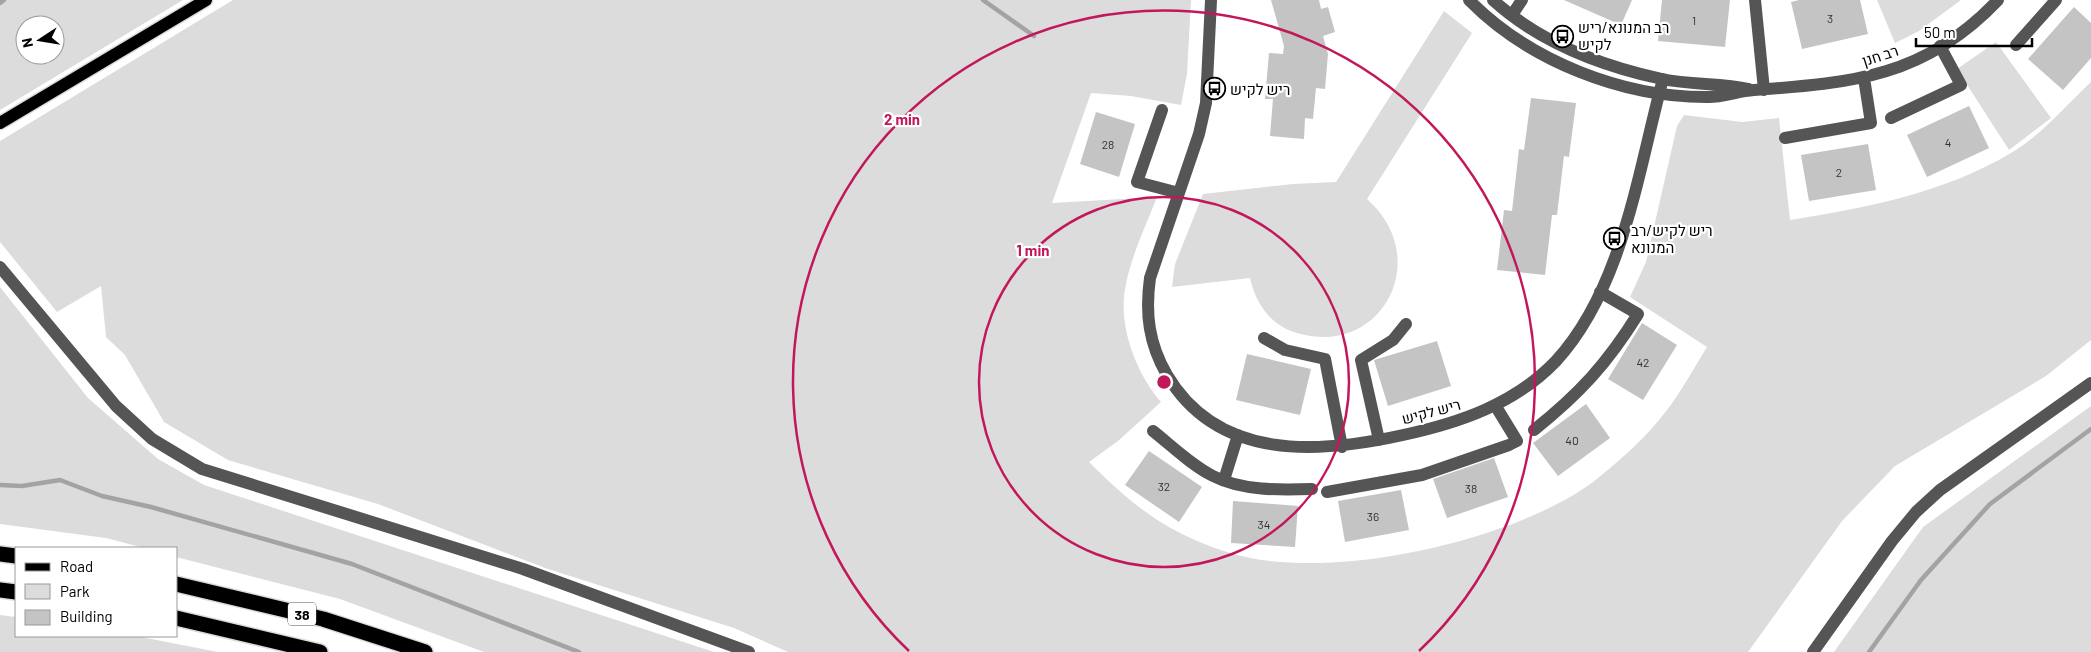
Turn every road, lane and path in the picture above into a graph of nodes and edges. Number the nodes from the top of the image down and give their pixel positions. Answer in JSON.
{"nodes":[{"id":1,"x":206,"y":0,"type":"edge"},
{"id":2,"x":1212,"y":0,"type":"edge"},
{"id":3,"x":1469,"y":0,"type":"edge"},
{"id":4,"x":1493,"y":0,"type":"edge"},
{"id":5,"x":1522,"y":0,"type":"edge"},
{"id":6,"x":1754,"y":0,"type":"edge"},
{"id":7,"x":1998,"y":0,"type":"edge"},
{"id":8,"x":2056,"y":0,"type":"edge"},
{"id":9,"x":1512,"y":15,"type":"junction"},
{"id":10,"x":2016,"y":45,"type":"dead end"},
{"id":11,"x":1940,"y":46,"type":"junction"},
{"id":12,"x":1864,"y":78,"type":"junction"},
{"id":13,"x":1663,"y":79,"type":"junction"},
{"id":14,"x":1758,"y":90,"type":"junction"},
{"id":15,"x":1659,"y":93,"type":"junction"},
{"id":16,"x":1162,"y":110,"type":"dead end"},
{"id":17,"x":1891,"y":118,"type":"dead end"},
{"id":18,"x":0,"y":123,"type":"edge"},
{"id":19,"x":1785,"y":138,"type":"dead end"},
{"id":20,"x":1180,"y":193,"type":"junction"},
{"id":21,"x":0,"y":267,"type":"edge"},
{"id":22,"x":1600,"y":292,"type":"junction"},
{"id":23,"x":1406,"y":324,"type":"dead end"},
{"id":24,"x":1264,"y":338,"type":"dead end"},
{"id":25,"x":2091,"y":383,"type":"edge"},
{"id":26,"x":1495,"y":405,"type":"junction"},
{"id":27,"x":1534,"y":430,"type":"dead end"},
{"id":28,"x":1153,"y":431,"type":"dead end"},
{"id":29,"x":1238,"y":435,"type":"junction"},
{"id":30,"x":1379,"y":440,"type":"junction"},
{"id":31,"x":1342,"y":447,"type":"junction"},
{"id":32,"x":1224,"y":480,"type":"junction"},
{"id":33,"x":1312,"y":489,"type":"dead end"},
{"id":34,"x":1327,"y":492,"type":"dead end"},
{"id":35,"x":0,"y":554,"type":"edge"},
{"id":36,"x":15,"y":556,"type":"edge"},
{"id":37,"x":178,"y":584,"type":"edge"},
{"id":38,"x":0,"y":590,"type":"edge"},
{"id":39,"x":15,"y":592,"type":"edge"},
{"id":40,"x":178,"y":618,"type":"edge"},
{"id":41,"x":320,"y":652,"type":"edge"},
{"id":42,"x":425,"y":652,"type":"edge"},
{"id":43,"x":749,"y":652,"type":"edge"},
{"id":44,"x":1813,"y":652,"type":"edge"}],
"edges":[{"from":1,"to":18,"type":"main road"},
{"from":2,"to":20,"type":"street","name":"ריש לקיש"},
{"from":3,"to":15,"type":"street","name":"רב חנן"},
{"from":4,"to":9,"type":"street","name":"רב חנן"},
{"from":5,"to":9,"type":"street"},
{"from":6,"to":14,"type":"street"},
{"from":7,"to":11,"type":"street","name":"רב חנן"},
{"from":8,"to":10,"type":"street"},
{"from":9,"to":13,"type":"street","name":"רב חנן"},
{"from":11,"to":12,"type":"street","name":"רב חנן"},
{"from":11,"to":17,"type":"street"},
{"from":12,"to":14,"type":"street","name":"רב חנן"},
{"from":12,"to":19,"type":"street"},
{"from":13,"to":14,"type":"street","name":"רב חנן"},
{"from":13,"to":15,"type":"street","name":"ריש לקיש"},
{"from":14,"to":15,"type":"street","name":"רב חנן"},
{"from":15,"to":22,"type":"street","name":"ריש לקיש"},
{"from":16,"to":20,"type":"street"},
{"from":20,"to":29,"type":"street","name":"ריש לקיש"},
{"from":21,"to":43,"type":"street"},
{"from":22,"to":26,"type":"street","name":"ריש לקיש"},
{"from":22,"to":27,"type":"street"},
{"from":23,"to":30,"type":"street"},
{"from":24,"to":31,"type":"street"},
{"from":25,"to":44,"type":"street"},
{"from":26,"to":30,"type":"street","name":"ריש לקיש"},
{"from":26,"to":34,"type":"street"},
{"from":28,"to":32,"type":"street"},
{"from":29,"to":31,"type":"street","name":"ריש לקיש"},
{"from":29,"to":32,"type":"street"},
{"from":30,"to":31,"type":"street","name":"ריש לקיש"},
{"from":32,"to":33,"type":"street"},
{"from":35,"to":36,"type":"highway"},
{"from":37,"to":42,"type":"highway","number":"38"},
{"from":38,"to":39,"type":"highway"},
{"from":40,"to":41,"type":"highway","number":"38"}]}
